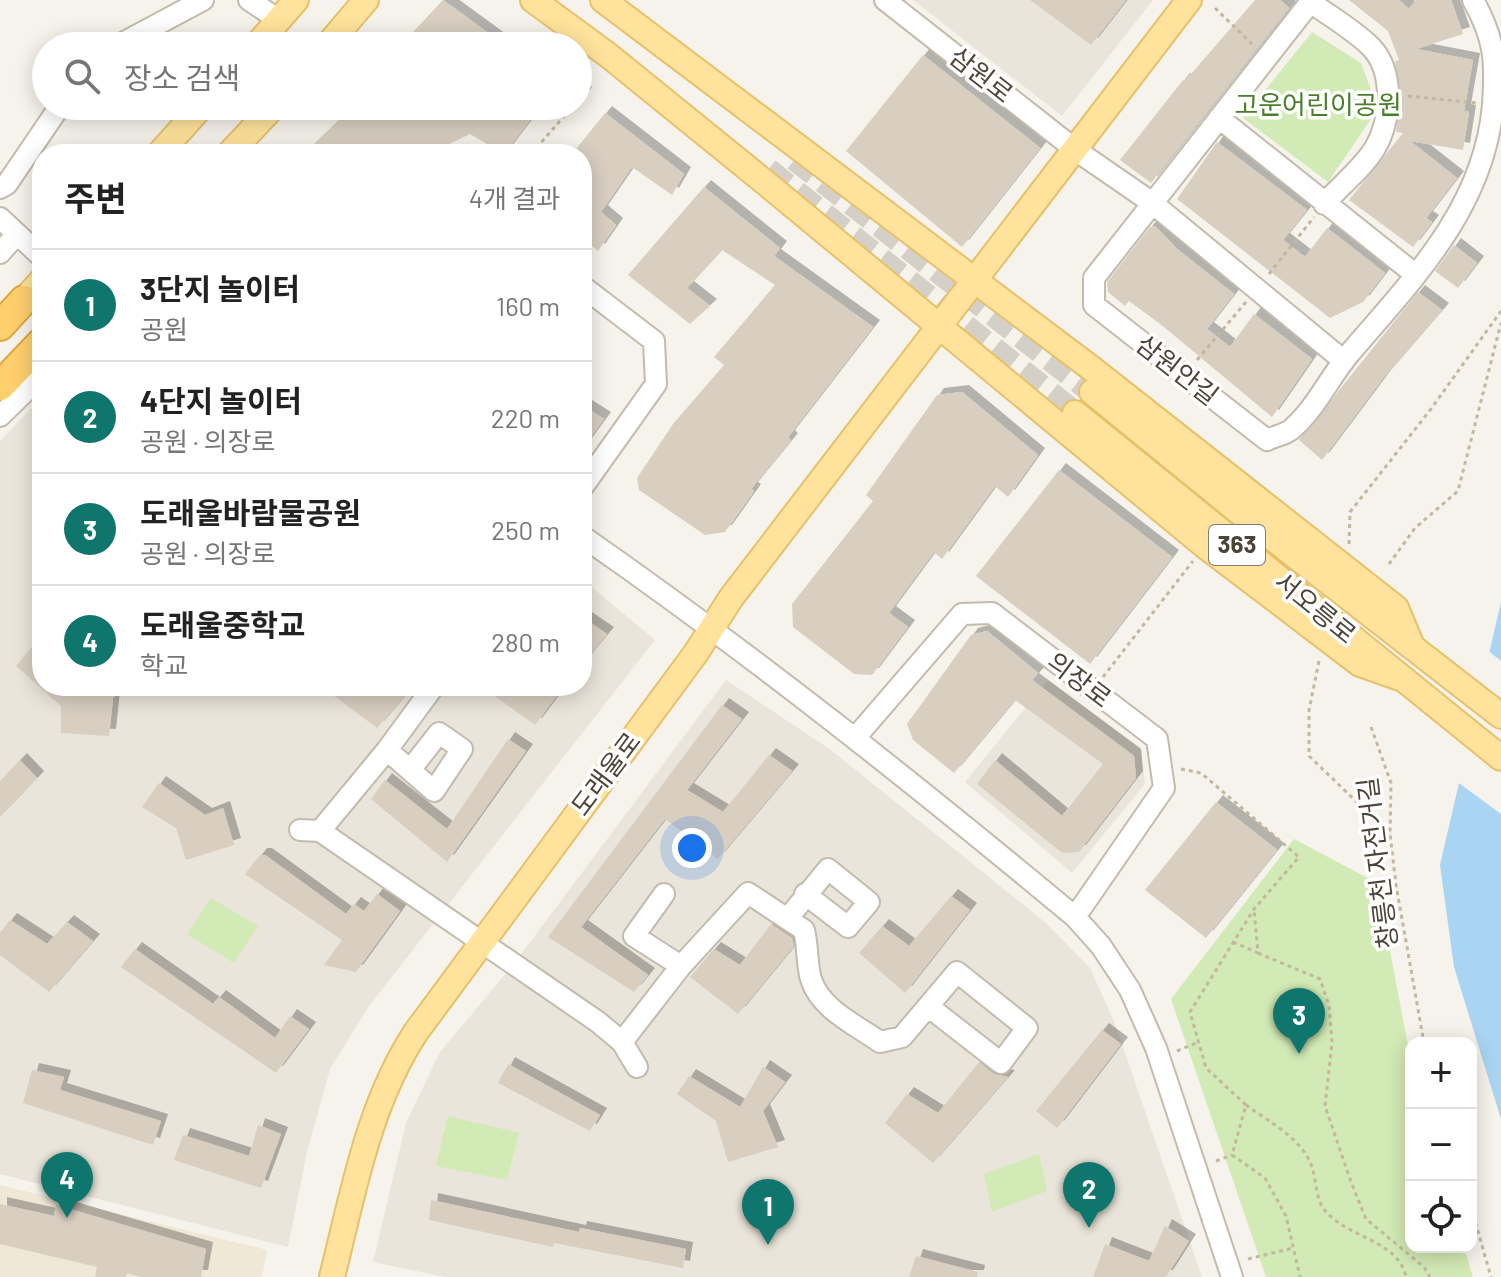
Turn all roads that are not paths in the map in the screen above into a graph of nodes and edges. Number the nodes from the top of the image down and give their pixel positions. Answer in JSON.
{"nodes":[{"id":1,"x":203,"y":0,"type":"edge"},
{"id":2,"x":249,"y":0,"type":"edge"},
{"id":3,"x":296,"y":0,"type":"edge"},
{"id":4,"x":366,"y":0,"type":"edge"},
{"id":5,"x":385,"y":0,"type":"edge"},
{"id":6,"x":533,"y":0,"type":"edge"},
{"id":7,"x":603,"y":0,"type":"edge"},
{"id":8,"x":885,"y":0,"type":"edge"},
{"id":9,"x":1189,"y":0,"type":"edge"},
{"id":10,"x":1473,"y":0,"type":"edge"},
{"id":11,"x":1311,"y":1,"type":"edge"},
{"id":12,"x":279,"y":20,"type":"junction"},
{"id":13,"x":347,"y":23,"type":"junction"},
{"id":14,"x":143,"y":32,"type":"edge"},
{"id":15,"x":268,"y":32,"type":"edge"},
{"id":16,"x":339,"y":32,"type":"edge"},
{"id":17,"x":577,"y":32,"type":"edge"},
{"id":18,"x":592,"y":43,"type":"edge"},
{"id":19,"x":1219,"y":118,"type":"junction"},
{"id":20,"x":50,"y":120,"type":"edge"},
{"id":21,"x":189,"y":120,"type":"edge"},
{"id":22,"x":261,"y":120,"type":"edge"},
{"id":23,"x":34,"y":144,"type":"edge"},
{"id":24,"x":168,"y":144,"type":"edge"},
{"id":25,"x":238,"y":144,"type":"edge"},
{"id":26,"x":32,"y":147,"type":"edge"},
{"id":27,"x":1077,"y":151,"type":"junction"},
{"id":28,"x":0,"y":188,"type":"edge"},
{"id":29,"x":1151,"y":202,"type":"junction"},
{"id":30,"x":1324,"y":204,"type":"junction"},
{"id":31,"x":0,"y":218,"type":"edge"},
{"id":32,"x":17,"y":234,"type":"junction"},
{"id":33,"x":32,"y":248,"type":"edge"},
{"id":34,"x":0,"y":253,"type":"edge"},
{"id":35,"x":1416,"y":275,"type":"junction"},
{"id":36,"x":974,"y":281,"type":"junction"},
{"id":37,"x":32,"y":291,"type":"edge"},
{"id":38,"x":592,"y":294,"type":"edge"},
{"id":39,"x":945,"y":316,"type":"junction"},
{"id":40,"x":0,"y":326,"type":"edge"},
{"id":41,"x":32,"y":352,"type":"edge"},
{"id":42,"x":1344,"y":361,"type":"junction"},
{"id":43,"x":32,"y":385,"type":"edge"},
{"id":44,"x":0,"y":386,"type":"edge"},
{"id":45,"x":1092,"y":392,"type":"tunnel mouth"},
{"id":46,"x":1075,"y":413,"type":"tunnel mouth"},
{"id":47,"x":0,"y":416,"type":"edge"},
{"id":48,"x":592,"y":474,"type":"edge"},
{"id":49,"x":592,"y":543,"type":"edge"},
{"id":50,"x":712,"y":627,"type":"junction"},
{"id":51,"x":1414,"y":647,"type":"junction"},
{"id":52,"x":1402,"y":680,"type":"junction"},
{"id":53,"x":427,"y":696,"type":"edge"},
{"id":54,"x":1501,"y":716,"type":"edge"},
{"id":55,"x":855,"y":738,"type":"junction"},
{"id":56,"x":387,"y":750,"type":"junction"},
{"id":57,"x":1501,"y":758,"type":"edge"},
{"id":58,"x":410,"y":770,"type":"dead end"},
{"id":59,"x":664,"y":894,"type":"dead end"},
{"id":60,"x":805,"y":894,"type":"dead end"},
{"id":61,"x":1075,"y":917,"type":"junction"},
{"id":62,"x":788,"y":918,"type":"junction"},
{"id":63,"x":480,"y":943,"type":"junction"},
{"id":64,"x":681,"y":966,"type":"junction"},
{"id":65,"x":929,"y":1007,"type":"junction"},
{"id":66,"x":622,"y":1042,"type":"junction"},
{"id":67,"x":637,"y":1067,"type":"dead end"},
{"id":68,"x":332,"y":1277,"type":"edge"},
{"id":69,"x":1232,"y":1277,"type":"edge"}],
"edges":[{"from":1,"to":14,"type":"street"},
{"from":2,"to":12,"type":"street"},
{"from":3,"to":12,"type":"main road"},
{"from":4,"to":13,"type":"main road"},
{"from":5,"to":13,"type":"main road"},
{"from":6,"to":17,"type":"main road"},
{"from":7,"to":36,"type":"main road"},
{"from":8,"to":27,"type":"street","name":"삼원로"},
{"from":9,"to":27,"type":"main road"},
{"from":10,"to":35,"type":"street","name":"삼원안길"},
{"from":11,"to":19,"type":"street","name":"삼원안길"},
{"from":11,"to":30,"type":"street","name":"삼원안길"},
{"from":12,"to":15,"type":"main road"},
{"from":13,"to":16,"type":"main road"},
{"from":18,"to":39,"type":"main road"},
{"from":19,"to":29,"type":"street","name":"삼원안길"},
{"from":19,"to":30,"type":"street"},
{"from":20,"to":23,"type":"street"},
{"from":21,"to":24,"type":"main road"},
{"from":22,"to":25,"type":"main road"},
{"from":26,"to":28,"type":"street"},
{"from":27,"to":29,"type":"street"},
{"from":27,"to":36,"type":"main road"},
{"from":29,"to":42,"type":"street"},
{"from":29,"to":42,"type":"street","name":"삼원안길"},
{"from":30,"to":35,"type":"street"},
{"from":31,"to":32,"type":"street"},
{"from":32,"to":33,"type":"street"},
{"from":32,"to":34,"type":"street"},
{"from":35,"to":42,"type":"street","name":"삼원안길"},
{"from":36,"to":39,"type":"main road"},
{"from":36,"to":51,"type":"main road"},
{"from":37,"to":40,"type":"highway"},
{"from":38,"to":48,"type":"street"},
{"from":39,"to":50,"type":"main road","name":"도래울로"},
{"from":39,"to":52,"type":"main road"},
{"from":41,"to":44,"type":"highway"},
{"from":43,"to":47,"type":"street"},
{"from":45,"to":51,"type":"main road","name":"서오릉로","number":"363"},
{"from":46,"to":52,"type":"main road","name":"서오릉로","number":"363"},
{"from":49,"to":50,"type":"street"},
{"from":50,"to":55,"type":"street"},
{"from":50,"to":63,"type":"main road","name":"도래울로"},
{"from":51,"to":54,"type":"main road","number":"363"},
{"from":52,"to":57,"type":"main road","number":"363"},
{"from":53,"to":56,"type":"street"},
{"from":55,"to":61,"type":"street"},
{"from":55,"to":61,"type":"street","name":"의장로"},
{"from":56,"to":58,"type":"street"},
{"from":56,"to":63,"type":"street"},
{"from":59,"to":64,"type":"street"},
{"from":60,"to":62,"type":"street"},
{"from":61,"to":69,"type":"street"},
{"from":62,"to":64,"type":"street"},
{"from":62,"to":65,"type":"street"},
{"from":63,"to":66,"type":"street"},
{"from":63,"to":68,"type":"main road","name":"도래울로"},
{"from":64,"to":66,"type":"street"},
{"from":65,"to":65,"type":"street"},
{"from":66,"to":67,"type":"street"}]}
